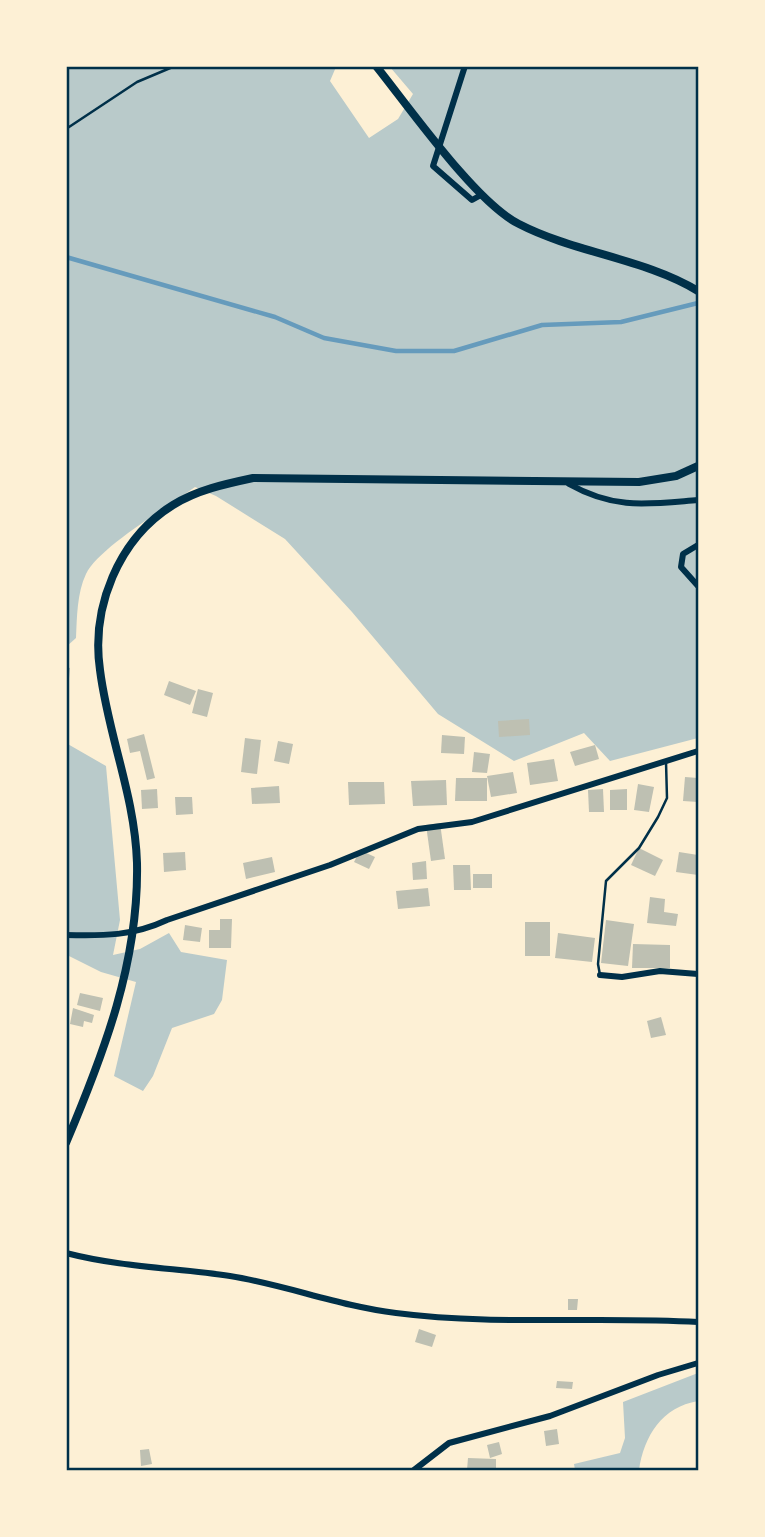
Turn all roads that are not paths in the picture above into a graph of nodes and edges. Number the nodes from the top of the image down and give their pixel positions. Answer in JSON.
{"nodes":[{"id":1,"x":376,"y":66,"type":"edge"},
{"id":2,"x":465,"y":66,"type":"edge"},
{"id":3,"x":481,"y":195,"type":"junction"},
{"id":4,"x":698,"y":290,"type":"edge"},
{"id":5,"x":698,"y":466,"type":"edge"},
{"id":6,"x":569,"y":484,"type":"junction"},
{"id":7,"x":698,"y":500,"type":"edge"},
{"id":8,"x":698,"y":545,"type":"edge"},
{"id":9,"x":698,"y":586,"type":"edge"},
{"id":10,"x":698,"y":751,"type":"edge"},
{"id":11,"x":666,"y":760,"type":"junction"},
{"id":12,"x":133,"y":933,"type":"junction"},
{"id":13,"x":66,"y":935,"type":"edge"},
{"id":14,"x":698,"y":974,"type":"edge"},
{"id":15,"x":600,"y":975,"type":"joint"},
{"id":16,"x":66,"y":1143,"type":"edge"},
{"id":17,"x":66,"y":1253,"type":"edge"},
{"id":18,"x":698,"y":1322,"type":"edge"},
{"id":19,"x":698,"y":1363,"type":"edge"},
{"id":20,"x":414,"y":1471,"type":"edge"}],
"edges":[{"from":1,"to":3,"type":"street"},
{"from":2,"to":3,"type":"street"},
{"from":3,"to":4,"type":"street"},
{"from":5,"to":6,"type":"street"},
{"from":6,"to":7,"type":"street"},
{"from":6,"to":12,"type":"street"},
{"from":8,"to":9,"type":"street"},
{"from":10,"to":11,"type":"street"},
{"from":11,"to":12,"type":"street"},
{"from":11,"to":15,"type":"lane"},
{"from":12,"to":13,"type":"street"},
{"from":12,"to":16,"type":"street"},
{"from":14,"to":15,"type":"street"},
{"from":17,"to":18,"type":"street"},
{"from":19,"to":20,"type":"street"}]}
